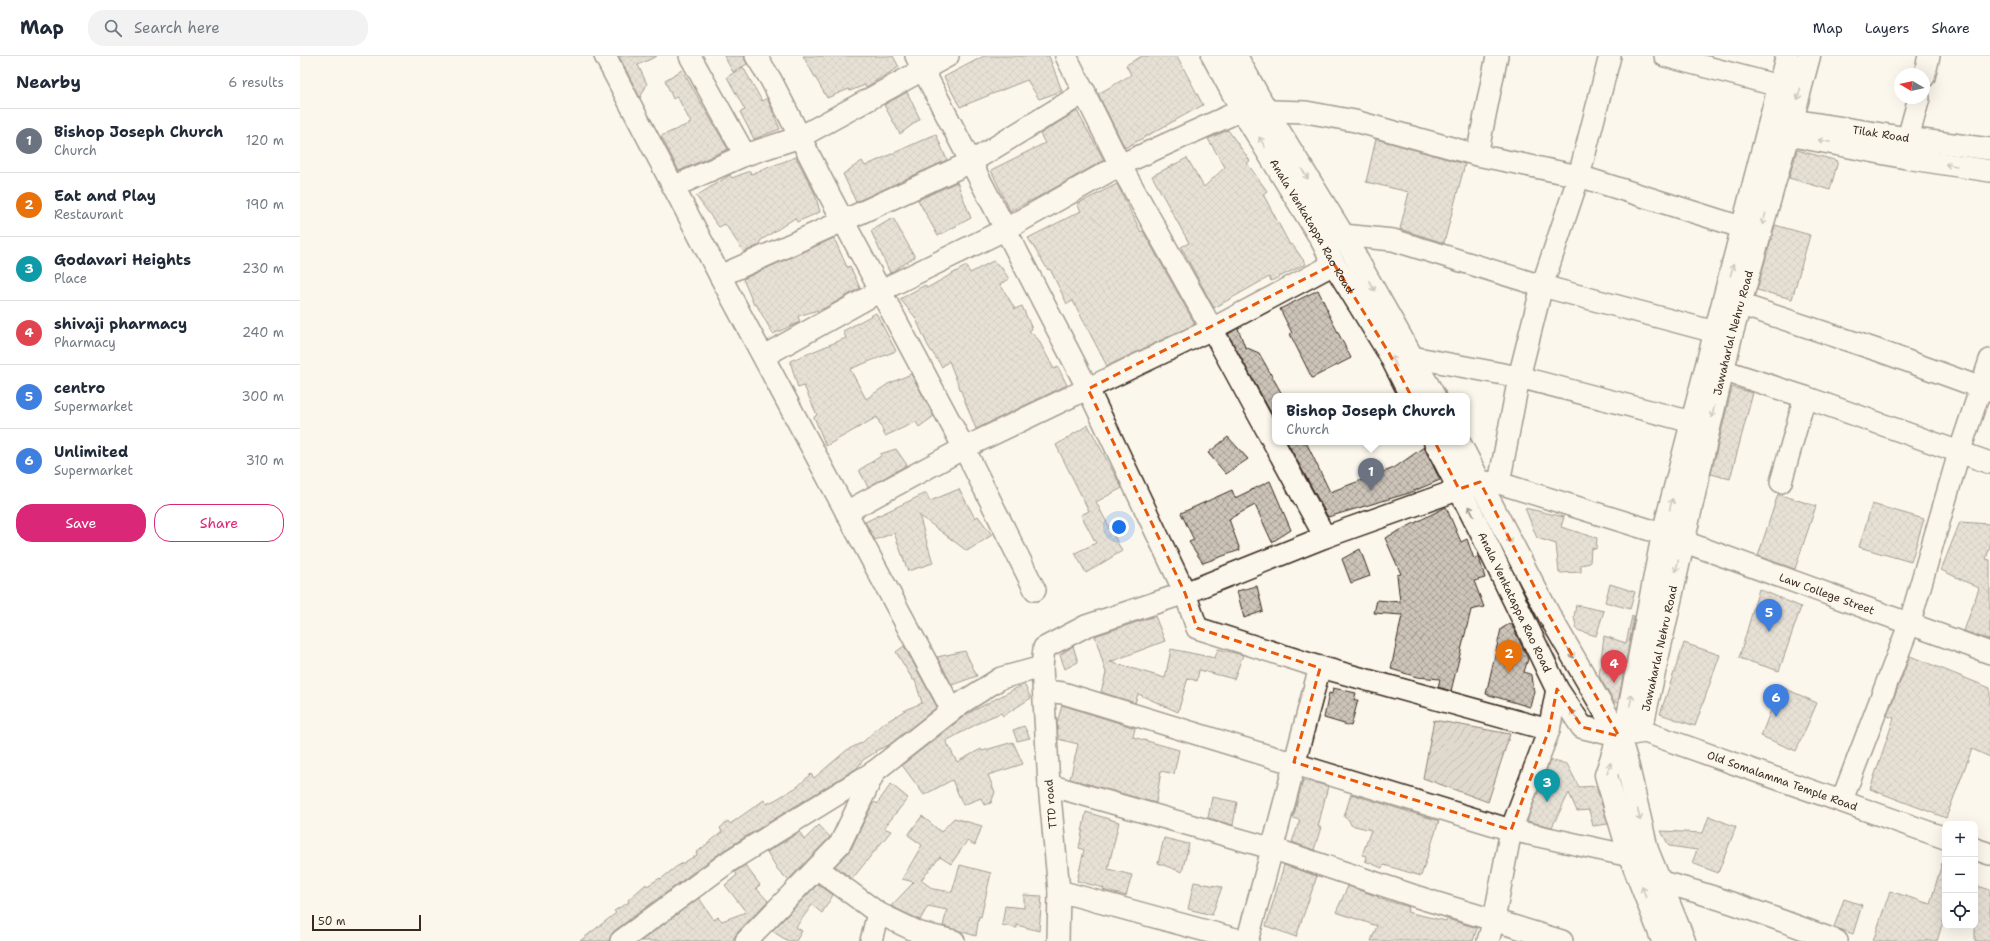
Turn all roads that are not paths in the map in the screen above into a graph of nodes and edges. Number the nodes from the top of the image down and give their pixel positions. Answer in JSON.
{"nodes":[{"id":1,"x":605,"y":56,"type":"edge"},
{"id":2,"x":690,"y":56,"type":"edge"},
{"id":3,"x":756,"y":56,"type":"edge"},
{"id":4,"x":948,"y":56,"type":"edge"},
{"id":5,"x":1066,"y":56,"type":"edge"},
{"id":6,"x":1213,"y":56,"type":"edge"},
{"id":7,"x":1236,"y":56,"type":"edge"},
{"id":8,"x":1497,"y":56,"type":"edge"},
{"id":9,"x":1610,"y":56,"type":"edge"},
{"id":10,"x":1665,"y":56,"type":"edge"},
{"id":11,"x":1787,"y":56,"type":"edge"},
{"id":12,"x":1808,"y":56,"type":"edge"},
{"id":13,"x":1929,"y":56,"type":"edge"},
{"id":14,"x":919,"y":63,"type":"edge"},
{"id":15,"x":1926,"y":68,"type":"edge"},
{"id":16,"x":1779,"y":86,"type":"junction"},
{"id":17,"x":1085,"y":92,"type":"junction"},
{"id":18,"x":1918,"y":104,"type":"edge"},
{"id":19,"x":1242,"y":110,"type":"junction"},
{"id":20,"x":1266,"y":110,"type":"junction"},
{"id":21,"x":1780,"y":125,"type":"junction"},
{"id":22,"x":800,"y":137,"type":"junction"},
{"id":23,"x":1907,"y":148,"type":"junction"},
{"id":24,"x":1990,"y":149,"type":"edge"},
{"id":25,"x":745,"y":155,"type":"junction"},
{"id":26,"x":1477,"y":155,"type":"junction"},
{"id":27,"x":971,"y":162,"type":"junction"},
{"id":28,"x":1120,"y":165,"type":"junction"},
{"id":29,"x":1990,"y":171,"type":"edge"},
{"id":30,"x":1579,"y":176,"type":"junction"},
{"id":31,"x":673,"y":187,"type":"junction"},
{"id":32,"x":843,"y":221,"type":"junction"},
{"id":33,"x":1744,"y":228,"type":"junction"},
{"id":34,"x":1006,"y":229,"type":"junction"},
{"id":35,"x":1343,"y":235,"type":"junction"},
{"id":36,"x":1334,"y":264,"type":"junction"},
{"id":37,"x":720,"y":276,"type":"junction"},
{"id":38,"x":1542,"y":286,"type":"junction"},
{"id":39,"x":880,"y":291,"type":"junction"},
{"id":40,"x":1732,"y":302,"type":"junction"},
{"id":41,"x":1212,"y":329,"type":"junction"},
{"id":42,"x":1715,"y":332,"type":"junction"},
{"id":43,"x":764,"y":356,"type":"junction"},
{"id":44,"x":1412,"y":357,"type":"junction"},
{"id":45,"x":1990,"y":360,"type":"edge"},
{"id":46,"x":1715,"y":368,"type":"junction"},
{"id":47,"x":1519,"y":377,"type":"junction"},
{"id":48,"x":1088,"y":389,"type":"junction"},
{"id":49,"x":1986,"y":390,"type":"edge"},
{"id":50,"x":1409,"y":393,"type":"edge"},
{"id":51,"x":1432,"y":393,"type":"edge"},
{"id":52,"x":1805,"y":397,"type":"junction"},
{"id":53,"x":1692,"y":422,"type":"junction"},
{"id":54,"x":1272,"y":439,"type":"edge"},
{"id":55,"x":1275,"y":445,"type":"edge"},
{"id":56,"x":1437,"y":445,"type":"edge"},
{"id":57,"x":1461,"y":445,"type":"edge"},
{"id":58,"x":964,"y":448,"type":"junction"},
{"id":59,"x":1959,"y":453,"type":"junction"},
{"id":60,"x":1990,"y":463,"type":"edge"},
{"id":61,"x":1490,"y":482,"type":"junction"},
{"id":62,"x":1781,"y":482,"type":"dead end"},
{"id":63,"x":1459,"y":489,"type":"junction"},
{"id":64,"x":846,"y":512,"type":"junction"},
{"id":65,"x":1325,"y":537,"type":"junction"},
{"id":66,"x":1673,"y":538,"type":"junction"},
{"id":67,"x":1035,"y":590,"type":"dead end"},
{"id":68,"x":1185,"y":593,"type":"junction"},
{"id":69,"x":1909,"y":625,"type":"junction"},
{"id":70,"x":1990,"y":653,"type":"edge"},
{"id":71,"x":1320,"y":667,"type":"junction"},
{"id":72,"x":1042,"y":668,"type":"junction"},
{"id":73,"x":1557,"y":689,"type":"junction"},
{"id":74,"x":1045,"y":691,"type":"junction"},
{"id":75,"x":952,"y":710,"type":"junction"},
{"id":76,"x":1548,"y":730,"type":"junction"},
{"id":77,"x":1619,"y":736,"type":"junction"},
{"id":78,"x":1294,"y":762,"type":"junction"},
{"id":79,"x":875,"y":771,"type":"junction"},
{"id":80,"x":1049,"y":786,"type":"junction"},
{"id":81,"x":1842,"y":800,"type":"junction"},
{"id":82,"x":1511,"y":830,"type":"junction"},
{"id":83,"x":1942,"y":837,"type":"edge"},
{"id":84,"x":1274,"y":849,"type":"junction"},
{"id":85,"x":1978,"y":849,"type":"edge"},
{"id":86,"x":1990,"y":854,"type":"edge"},
{"id":87,"x":1630,"y":856,"type":"junction"},
{"id":88,"x":818,"y":868,"type":"junction"},
{"id":89,"x":1661,"y":882,"type":"junction"},
{"id":90,"x":1059,"y":891,"type":"junction"},
{"id":91,"x":878,"y":913,"type":"junction"},
{"id":92,"x":1494,"y":920,"type":"junction"},
{"id":93,"x":1656,"y":935,"type":"edge"},
{"id":94,"x":621,"y":941,"type":"edge"},
{"id":95,"x":746,"y":941,"type":"edge"},
{"id":96,"x":871,"y":941,"type":"edge"},
{"id":97,"x":954,"y":941,"type":"edge"},
{"id":98,"x":1058,"y":941,"type":"edge"},
{"id":99,"x":1243,"y":941,"type":"edge"},
{"id":100,"x":1247,"y":941,"type":"edge"},
{"id":101,"x":1488,"y":941,"type":"edge"},
{"id":102,"x":1562,"y":941,"type":"edge"},
{"id":103,"x":1684,"y":941,"type":"edge"},
{"id":104,"x":1837,"y":941,"type":"edge"}],
"edges":[{"from":1,"to":31,"type":"street"},
{"from":2,"to":25,"type":"street"},
{"from":3,"to":22,"type":"street"},
{"from":4,"to":14,"type":"street"},
{"from":5,"to":17,"type":"street"},
{"from":6,"to":19,"type":"main road","name":"Anala Venkatappa Rao Road"},
{"from":7,"to":20,"type":"main road","name":"Anala Venkatappa Rao Road"},
{"from":8,"to":26,"type":"street"},
{"from":9,"to":30,"type":"street"},
{"from":10,"to":16,"type":"street"},
{"from":11,"to":16,"type":"main road","name":"Jawaharlal Nehru Road"},
{"from":12,"to":21,"type":"main road","name":"Jawaharlal Nehru Road","one_way":true},
{"from":13,"to":15,"type":"street"},
{"from":14,"to":22,"type":"street"},
{"from":14,"to":27,"type":"street"},
{"from":16,"to":21,"type":"main road","name":"Jawaharlal Nehru Road"},
{"from":17,"to":27,"type":"street"},
{"from":17,"to":28,"type":"street"},
{"from":18,"to":23,"type":"street"},
{"from":19,"to":20,"type":"street"},
{"from":19,"to":28,"type":"street"},
{"from":36,"to":19,"type":"main road","name":"Anala Venkatappa Rao Road","one_way":true},
{"from":20,"to":26,"type":"street"},
{"from":20,"to":35,"type":"main road","name":"Anala Venkatappa Rao Road","one_way":true},
{"from":21,"to":23,"type":"street","name":"Tilak Road"},
{"from":21,"to":33,"type":"main road","name":"Jawaharlal Nehru Road"},
{"from":21,"to":40,"type":"main road","name":"Jawaharlal Nehru Road","one_way":true},
{"from":22,"to":25,"type":"street"},
{"from":22,"to":32,"type":"street"},
{"from":23,"to":24,"type":"street","name":"Tilak Road"},
{"from":29,"to":23,"type":"street","name":"Tilak Road","one_way":true},
{"from":25,"to":31,"type":"street"},
{"from":26,"to":30,"type":"street"},
{"from":27,"to":32,"type":"street"},
{"from":27,"to":34,"type":"street"},
{"from":28,"to":34,"type":"street"},
{"from":28,"to":41,"type":"street"},
{"from":30,"to":33,"type":"street"},
{"from":30,"to":38,"type":"street"},
{"from":31,"to":37,"type":"street"},
{"from":32,"to":37,"type":"street"},
{"from":32,"to":39,"type":"street"},
{"from":40,"to":33,"type":"main road","name":"Jawaharlal Nehru Road","one_way":true},
{"from":34,"to":39,"type":"street"},
{"from":34,"to":48,"type":"street"},
{"from":35,"to":38,"type":"street"},
{"from":35,"to":44,"type":"main road","name":"Anala Venkatappa Rao Road","one_way":true},
{"from":36,"to":41,"type":"street"},
{"from":50,"to":36,"type":"main road","name":"Anala Venkatappa Rao Road","one_way":true},
{"from":37,"to":43,"type":"street"},
{"from":38,"to":42,"type":"street"},
{"from":38,"to":47,"type":"street"},
{"from":39,"to":43,"type":"street"},
{"from":39,"to":58,"type":"street"},
{"from":40,"to":42,"type":"main road","name":"Jawaharlal Nehru Road"},
{"from":40,"to":46,"type":"main road","name":"Jawaharlal Nehru Road"},
{"from":40,"to":49,"type":"street"},
{"from":41,"to":48,"type":"street"},
{"from":41,"to":54,"type":"street"},
{"from":42,"to":46,"type":"main road","name":"Jawaharlal Nehru Road"},
{"from":43,"to":64,"type":"street"},
{"from":44,"to":47,"type":"street"},
{"from":44,"to":51,"type":"main road","name":"Anala Venkatappa Rao Road"},
{"from":45,"to":49,"type":"street"},
{"from":46,"to":52,"type":"street"},
{"from":46,"to":53,"type":"main road","name":"Jawaharlal Nehru Road"},
{"from":46,"to":66,"type":"main road","name":"Jawaharlal Nehru Road","one_way":true},
{"from":47,"to":53,"type":"street"},
{"from":47,"to":61,"type":"street"},
{"from":48,"to":58,"type":"street"},
{"from":48,"to":68,"type":"street"},
{"from":49,"to":59,"type":"street"},
{"from":52,"to":59,"type":"street"},
{"from":52,"to":62,"type":"street"},
{"from":66,"to":53,"type":"main road","name":"Jawaharlal Nehru Road","one_way":true},
{"from":55,"to":65,"type":"street"},
{"from":56,"to":63,"type":"main road","name":"Anala Venkatappa Rao Road"},
{"from":57,"to":61,"type":"main road","name":"Anala Venkatappa Rao Road"},
{"from":58,"to":64,"type":"street"},
{"from":58,"to":67,"type":"street"},
{"from":59,"to":60,"type":"street"},
{"from":59,"to":69,"type":"street"},
{"from":61,"to":63,"type":"street"},
{"from":61,"to":66,"type":"street","name":"Law College Street"},
{"from":61,"to":77,"type":"main road","name":"Anala Venkatappa Rao Road","one_way":true},
{"from":63,"to":65,"type":"street"},
{"from":73,"to":63,"type":"main road","name":"Anala Venkatappa Rao Road","one_way":true},
{"from":64,"to":75,"type":"street"},
{"from":65,"to":68,"type":"street"},
{"from":66,"to":69,"type":"street","name":"Law College Street"},
{"from":66,"to":77,"type":"main road","name":"Jawaharlal Nehru Road"},
{"from":68,"to":71,"type":"street"},
{"from":68,"to":72,"type":"street","name":"TTD road"},
{"from":69,"to":70,"type":"street","name":"Law College Street"},
{"from":69,"to":81,"type":"street"},
{"from":71,"to":76,"type":"street"},
{"from":71,"to":78,"type":"street"},
{"from":72,"to":74,"type":"street","name":"TTD road"},
{"from":72,"to":75,"type":"street"},
{"from":73,"to":76,"type":"street"},
{"from":77,"to":73,"type":"main road","name":"Anala Venkatappa Rao Road","one_way":true},
{"from":74,"to":78,"type":"street"},
{"from":74,"to":80,"type":"street","name":"TTD road"},
{"from":75,"to":79,"type":"street"},
{"from":76,"to":82,"type":"street"},
{"from":77,"to":81,"type":"street","name":"Old Somalamma Temple Road"},
{"from":87,"to":77,"type":"main road","one_way":true},
{"from":77,"to":89,"type":"main road","name":"Anala Venkatappa Rao Road","one_way":true},
{"from":78,"to":82,"type":"street"},
{"from":78,"to":84,"type":"street"},
{"from":79,"to":88,"type":"street"},
{"from":79,"to":94,"type":"street"},
{"from":80,"to":84,"type":"street"},
{"from":80,"to":90,"type":"street","name":"TTD road"},
{"from":81,"to":83,"type":"street","name":"Old Somalamma Temple Road"},
{"from":82,"to":87,"type":"street"},
{"from":82,"to":92,"type":"street"},
{"from":84,"to":92,"type":"street"},
{"from":84,"to":100,"type":"street"},
{"from":85,"to":86,"type":"street"},
{"from":93,"to":87,"type":"main road","one_way":true},
{"from":88,"to":91,"type":"street"},
{"from":88,"to":95,"type":"street"},
{"from":89,"to":103,"type":"main road","name":"Anala Venkatappa Rao Road"},
{"from":89,"to":104,"type":"street"},
{"from":90,"to":98,"type":"street","name":"TTD road"},
{"from":90,"to":99,"type":"street"},
{"from":91,"to":96,"type":"street"},
{"from":91,"to":97,"type":"street"},
{"from":92,"to":101,"type":"street"},
{"from":92,"to":102,"type":"street"}]}
